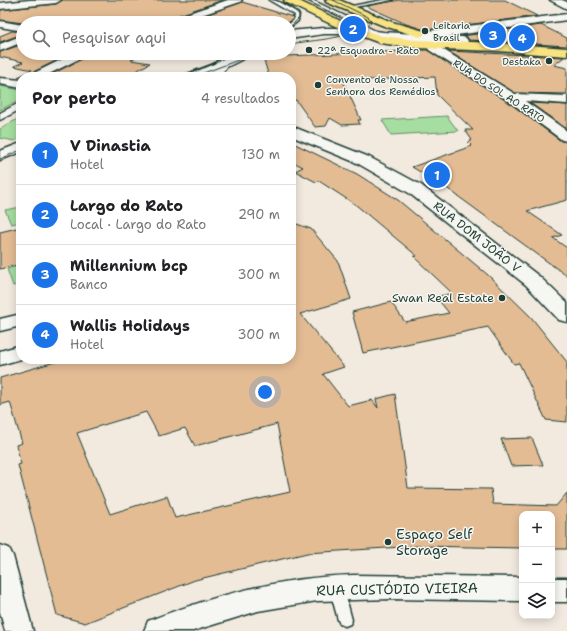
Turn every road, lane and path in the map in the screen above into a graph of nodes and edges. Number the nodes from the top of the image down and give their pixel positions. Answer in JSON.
{"nodes":[{"id":1,"x":56,"y":0,"type":"edge"},
{"id":2,"x":237,"y":0,"type":"edge"},
{"id":3,"x":271,"y":0,"type":"edge"},
{"id":4,"x":289,"y":0,"type":"edge"},
{"id":5,"x":330,"y":0,"type":"edge"},
{"id":6,"x":391,"y":0,"type":"edge"},
{"id":7,"x":556,"y":0,"type":"edge"},
{"id":8,"x":309,"y":5,"type":"edge"},
{"id":9,"x":0,"y":6,"type":"edge"},
{"id":10,"x":567,"y":6,"type":"edge"},
{"id":11,"x":357,"y":10,"type":"junction"},
{"id":12,"x":189,"y":16,"type":"edge"},
{"id":13,"x":567,"y":17,"type":"edge"},
{"id":14,"x":296,"y":20,"type":"edge"},
{"id":15,"x":0,"y":24,"type":"edge"},
{"id":16,"x":16,"y":27,"type":"edge"},
{"id":17,"x":358,"y":29,"type":"junction"},
{"id":18,"x":296,"y":32,"type":"edge"},
{"id":19,"x":296,"y":34,"type":"edge"},
{"id":20,"x":383,"y":38,"type":"junction"},
{"id":21,"x":409,"y":38,"type":"junction"},
{"id":22,"x":431,"y":40,"type":"junction"},
{"id":23,"x":16,"y":41,"type":"edge"},
{"id":24,"x":313,"y":41,"type":"junction"},
{"id":25,"x":296,"y":43,"type":"edge"},
{"id":26,"x":458,"y":43,"type":"junction"},
{"id":27,"x":0,"y":48,"type":"edge"},
{"id":28,"x":567,"y":52,"type":"edge"},
{"id":29,"x":69,"y":60,"type":"edge"},
{"id":30,"x":230,"y":60,"type":"edge"},
{"id":31,"x":222,"y":64,"type":"junction"},
{"id":32,"x":44,"y":72,"type":"edge"},
{"id":33,"x":202,"y":72,"type":"edge"},
{"id":34,"x":215,"y":72,"type":"edge"},
{"id":35,"x":0,"y":81,"type":"edge"},
{"id":36,"x":16,"y":83,"type":"edge"},
{"id":37,"x":513,"y":98,"type":"junction"},
{"id":38,"x":567,"y":100,"type":"edge"},
{"id":39,"x":16,"y":108,"type":"edge"},
{"id":40,"x":0,"y":117,"type":"edge"},
{"id":41,"x":296,"y":133,"type":"edge"},
{"id":42,"x":567,"y":137,"type":"edge"},
{"id":43,"x":16,"y":149,"type":"edge"},
{"id":44,"x":0,"y":156,"type":"edge"},
{"id":45,"x":567,"y":315,"type":"edge"},
{"id":46,"x":16,"y":321,"type":"edge"},
{"id":47,"x":0,"y":325,"type":"edge"},
{"id":48,"x":16,"y":353,"type":"edge"},
{"id":49,"x":0,"y":358,"type":"edge"},
{"id":50,"x":0,"y":556,"type":"edge"},
{"id":51,"x":336,"y":587,"type":"junction"},
{"id":52,"x":519,"y":589,"type":"edge"},
{"id":53,"x":555,"y":590,"type":"edge"},
{"id":54,"x":567,"y":590,"type":"edge"},
{"id":55,"x":345,"y":620,"type":"dead end"},
{"id":56,"x":18,"y":631,"type":"edge"},
{"id":57,"x":158,"y":631,"type":"edge"}],
"edges":[{"from":1,"to":9,"type":"street"},
{"from":2,"to":12,"type":"street"},
{"from":3,"to":14,"type":"lane"},
{"from":4,"to":8,"type":"main road"},
{"from":5,"to":11,"type":"main road"},
{"from":6,"to":11,"type":"lane"},
{"from":7,"to":10,"type":"street"},
{"from":8,"to":17,"type":"main road"},
{"from":8,"to":18,"type":"main road"},
{"from":11,"to":17,"type":"main road"},
{"from":11,"to":22,"type":"main road"},
{"from":13,"to":22,"type":"main road"},
{"from":15,"to":16,"type":"street"},
{"from":17,"to":19,"type":"main road"},
{"from":17,"to":20,"type":"main road"},
{"from":17,"to":24,"type":"main road"},
{"from":20,"to":21,"type":"main road"},
{"from":20,"to":22,"type":"main road"},
{"from":20,"to":24,"type":"main road"},
{"from":21,"to":22,"type":"main road"},
{"from":21,"to":26,"type":"main road"},
{"from":22,"to":26,"type":"main road"},
{"from":22,"to":37,"type":"street","name":"RUA DO SOL AO RATO"},
{"from":23,"to":27,"type":"street"},
{"from":24,"to":25,"type":"main road"},
{"from":26,"to":28,"type":"main road"},
{"from":29,"to":32,"type":"street"},
{"from":30,"to":31,"type":"main road"},
{"from":31,"to":33,"type":"street"},
{"from":31,"to":34,"type":"main road"},
{"from":35,"to":36,"type":"street"},
{"from":37,"to":38,"type":"street"},
{"from":37,"to":42,"type":"street","name":"RUA DO SOL AO RATO"},
{"from":39,"to":40,"type":"street"},
{"from":41,"to":45,"type":"main road","name":"RUA DOM JOÃO V"},
{"from":43,"to":44,"type":"street"},
{"from":46,"to":47,"type":"street"},
{"from":48,"to":49,"type":"street"},
{"from":50,"to":56,"type":"street"},
{"from":51,"to":52,"type":"street","name":"RUA CUSTÓDIO VIEIRA"},
{"from":51,"to":55,"type":"lane"},
{"from":51,"to":57,"type":"street","name":"RUA CUSTÓDIO VIEIRA"},
{"from":53,"to":54,"type":"street"}]}
